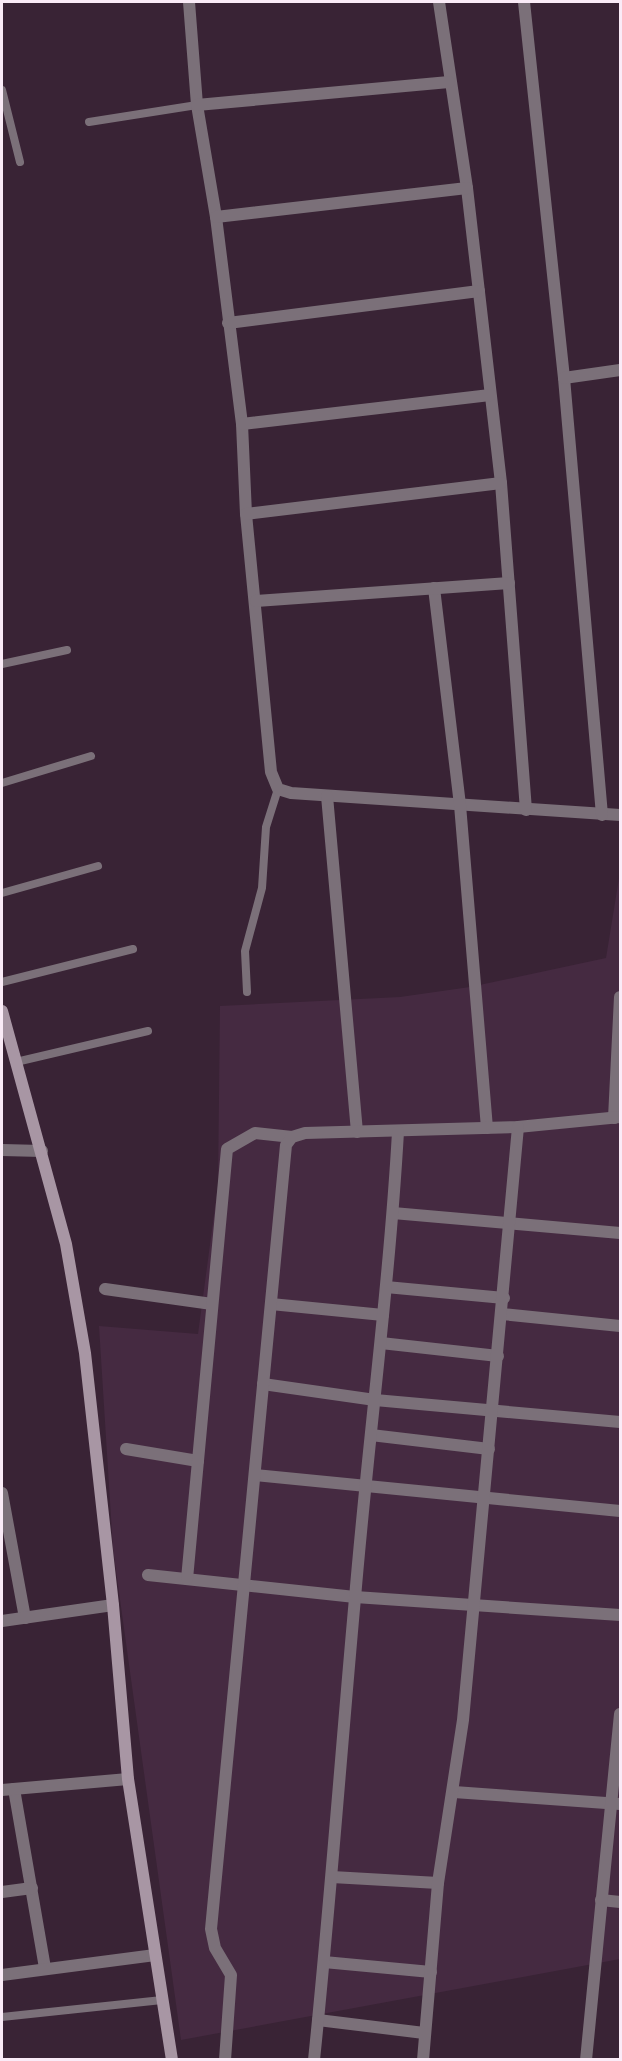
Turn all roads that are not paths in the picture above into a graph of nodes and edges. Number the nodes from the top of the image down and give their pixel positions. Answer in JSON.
{"nodes":[{"id":1,"x":189,"y":2,"type":"edge"},
{"id":2,"x":439,"y":2,"type":"edge"},
{"id":3,"x":524,"y":2,"type":"edge"},
{"id":4,"x":450,"y":82,"type":"junction"},
{"id":5,"x":2,"y":90,"type":"edge"},
{"id":6,"x":197,"y":105,"type":"junction"},
{"id":7,"x":89,"y":122,"type":"dead end"},
{"id":8,"x":20,"y":162,"type":"dead end"},
{"id":9,"x":467,"y":188,"type":"junction"},
{"id":10,"x":216,"y":217,"type":"junction"},
{"id":11,"x":479,"y":291,"type":"junction"},
{"id":12,"x":228,"y":323,"type":"junction"},
{"id":13,"x":621,"y":370,"type":"edge"},
{"id":14,"x":564,"y":378,"type":"junction"},
{"id":15,"x":490,"y":395,"type":"junction"},
{"id":16,"x":242,"y":424,"type":"junction"},
{"id":17,"x":501,"y":483,"type":"junction"},
{"id":18,"x":246,"y":514,"type":"junction"},
{"id":19,"x":509,"y":583,"type":"junction"},
{"id":20,"x":434,"y":588,"type":"junction"},
{"id":21,"x":256,"y":601,"type":"junction"},
{"id":22,"x":67,"y":650,"type":"dead end"},
{"id":23,"x":2,"y":664,"type":"edge"},
{"id":24,"x":91,"y":756,"type":"dead end"},
{"id":25,"x":2,"y":783,"type":"edge"},
{"id":26,"x":278,"y":789,"type":"junction"},
{"id":27,"x":327,"y":796,"type":"junction"},
{"id":28,"x":460,"y":805,"type":"junction"},
{"id":29,"x":526,"y":810,"type":"junction"},
{"id":30,"x":602,"y":815,"type":"junction"},
{"id":31,"x":621,"y":815,"type":"edge"},
{"id":32,"x":98,"y":866,"type":"dead end"},
{"id":33,"x":2,"y":893,"type":"edge"},
{"id":34,"x":133,"y":949,"type":"dead end"},
{"id":35,"x":2,"y":982,"type":"edge"},
{"id":36,"x":247,"y":992,"type":"dead end"},
{"id":37,"x":621,"y":997,"type":"edge"},
{"id":38,"x":2,"y":1011,"type":"edge"},
{"id":39,"x":148,"y":1030,"type":"dead end"},
{"id":40,"x":16,"y":1062,"type":"junction"},
{"id":41,"x":617,"y":1118,"type":"edge"},
{"id":42,"x":487,"y":1128,"type":"junction"},
{"id":43,"x":518,"y":1128,"type":"junction"},
{"id":44,"x":357,"y":1132,"type":"junction"},
{"id":45,"x":398,"y":1132,"type":"junction"},
{"id":46,"x":292,"y":1137,"type":"junction"},
{"id":47,"x":2,"y":1150,"type":"edge"},
{"id":48,"x":42,"y":1151,"type":"junction"},
{"id":49,"x":393,"y":1213,"type":"junction"},
{"id":50,"x":511,"y":1224,"type":"junction"},
{"id":51,"x":621,"y":1233,"type":"edge"},
{"id":52,"x":386,"y":1287,"type":"junction"},
{"id":53,"x":105,"y":1288,"type":"dead end"},
{"id":54,"x":504,"y":1298,"type":"junction"},
{"id":55,"x":212,"y":1304,"type":"junction"},
{"id":56,"x":271,"y":1304,"type":"junction"},
{"id":57,"x":502,"y":1314,"type":"junction"},
{"id":58,"x":383,"y":1315,"type":"junction"},
{"id":59,"x":621,"y":1326,"type":"edge"},
{"id":60,"x":381,"y":1343,"type":"junction"},
{"id":61,"x":498,"y":1356,"type":"junction"},
{"id":62,"x":263,"y":1384,"type":"junction"},
{"id":63,"x":375,"y":1400,"type":"junction"},
{"id":64,"x":493,"y":1411,"type":"junction"},
{"id":65,"x":621,"y":1422,"type":"edge"},
{"id":66,"x":371,"y":1435,"type":"junction"},
{"id":67,"x":126,"y":1449,"type":"dead end"},
{"id":68,"x":489,"y":1449,"type":"junction"},
{"id":69,"x":198,"y":1461,"type":"junction"},
{"id":70,"x":255,"y":1475,"type":"junction"},
{"id":71,"x":366,"y":1485,"type":"junction"},
{"id":72,"x":2,"y":1493,"type":"edge"},
{"id":73,"x":484,"y":1499,"type":"junction"},
{"id":74,"x":621,"y":1511,"type":"edge"},
{"id":75,"x":8,"y":1557,"type":"edge"},
{"id":76,"x":148,"y":1575,"type":"dead end"},
{"id":77,"x":187,"y":1579,"type":"junction"},
{"id":78,"x":244,"y":1585,"type":"junction"},
{"id":79,"x":355,"y":1597,"type":"junction"},
{"id":80,"x":113,"y":1605,"type":"junction"},
{"id":81,"x":473,"y":1606,"type":"junction"},
{"id":82,"x":621,"y":1615,"type":"edge"},
{"id":83,"x":25,"y":1618,"type":"junction"},
{"id":84,"x":2,"y":1621,"type":"edge"},
{"id":85,"x":621,"y":1714,"type":"edge"},
{"id":86,"x":128,"y":1779,"type":"junction"},
{"id":87,"x":8,"y":1789,"type":"edge"},
{"id":88,"x":454,"y":1792,"type":"junction"},
{"id":89,"x":615,"y":1804,"type":"edge"},
{"id":90,"x":332,"y":1876,"type":"junction"},
{"id":91,"x":438,"y":1883,"type":"junction"},
{"id":92,"x":32,"y":1888,"type":"junction"},
{"id":93,"x":2,"y":1892,"type":"edge"},
{"id":94,"x":601,"y":1900,"type":"junction"},
{"id":95,"x":621,"y":1902,"type":"edge"},
{"id":96,"x":155,"y":1955,"type":"junction"},
{"id":97,"x":324,"y":1962,"type":"junction"},
{"id":98,"x":45,"y":1968,"type":"junction"},
{"id":99,"x":431,"y":1972,"type":"junction"},
{"id":100,"x":2,"y":1975,"type":"edge"},
{"id":101,"x":162,"y":2000,"type":"junction"},
{"id":102,"x":2,"y":2017,"type":"edge"},
{"id":103,"x":318,"y":2020,"type":"junction"},
{"id":104,"x":424,"y":2033,"type":"junction"},
{"id":105,"x":172,"y":2060,"type":"edge"},
{"id":106,"x":225,"y":2060,"type":"edge"},
{"id":107,"x":314,"y":2060,"type":"edge"},
{"id":108,"x":423,"y":2060,"type":"edge"},
{"id":109,"x":586,"y":2060,"type":"edge"}],
"edges":[{"from":1,"to":6,"type":"street"},
{"from":2,"to":4,"type":"street"},
{"from":3,"to":14,"type":"street"},
{"from":4,"to":6,"type":"street"},
{"from":4,"to":9,"type":"street"},
{"from":5,"to":8,"type":"lane"},
{"from":6,"to":7,"type":"lane"},
{"from":6,"to":10,"type":"street"},
{"from":9,"to":10,"type":"street"},
{"from":9,"to":11,"type":"street"},
{"from":10,"to":12,"type":"street"},
{"from":11,"to":12,"type":"street"},
{"from":11,"to":15,"type":"street"},
{"from":12,"to":16,"type":"street"},
{"from":13,"to":14,"type":"street"},
{"from":14,"to":30,"type":"street"},
{"from":15,"to":16,"type":"street"},
{"from":15,"to":17,"type":"street"},
{"from":16,"to":18,"type":"street"},
{"from":17,"to":18,"type":"street"},
{"from":17,"to":19,"type":"street"},
{"from":18,"to":21,"type":"street"},
{"from":19,"to":20,"type":"street"},
{"from":19,"to":29,"type":"street"},
{"from":20,"to":21,"type":"street"},
{"from":20,"to":28,"type":"street"},
{"from":21,"to":26,"type":"street"},
{"from":22,"to":23,"type":"lane"},
{"from":24,"to":25,"type":"lane"},
{"from":26,"to":27,"type":"street"},
{"from":26,"to":36,"type":"lane"},
{"from":27,"to":28,"type":"street"},
{"from":27,"to":44,"type":"street"},
{"from":28,"to":29,"type":"street"},
{"from":28,"to":42,"type":"street"},
{"from":29,"to":30,"type":"street"},
{"from":30,"to":31,"type":"street"},
{"from":32,"to":33,"type":"lane"},
{"from":34,"to":35,"type":"lane"},
{"from":37,"to":41,"type":"street"},
{"from":38,"to":40,"type":"street"},
{"from":39,"to":40,"type":"lane"},
{"from":40,"to":48,"type":"street"},
{"from":41,"to":43,"type":"street"},
{"from":42,"to":43,"type":"street"},
{"from":42,"to":45,"type":"street"},
{"from":43,"to":50,"type":"street"},
{"from":44,"to":45,"type":"street"},
{"from":44,"to":46,"type":"street"},
{"from":45,"to":49,"type":"street"},
{"from":46,"to":55,"type":"street"},
{"from":46,"to":56,"type":"street"},
{"from":47,"to":48,"type":"street"},
{"from":48,"to":80,"type":"street"},
{"from":49,"to":50,"type":"street"},
{"from":49,"to":52,"type":"street"},
{"from":50,"to":51,"type":"street"},
{"from":50,"to":54,"type":"street"},
{"from":52,"to":54,"type":"street"},
{"from":52,"to":58,"type":"street"},
{"from":53,"to":55,"type":"street"},
{"from":54,"to":57,"type":"street"},
{"from":55,"to":69,"type":"street"},
{"from":56,"to":58,"type":"street"},
{"from":56,"to":62,"type":"street"},
{"from":57,"to":59,"type":"street"},
{"from":57,"to":61,"type":"street"},
{"from":58,"to":60,"type":"street"},
{"from":60,"to":61,"type":"street"},
{"from":60,"to":63,"type":"street"},
{"from":61,"to":64,"type":"street"},
{"from":62,"to":63,"type":"street"},
{"from":62,"to":70,"type":"street"},
{"from":63,"to":64,"type":"street"},
{"from":63,"to":66,"type":"street"},
{"from":64,"to":65,"type":"street"},
{"from":64,"to":68,"type":"street"},
{"from":66,"to":68,"type":"street"},
{"from":66,"to":71,"type":"street"},
{"from":67,"to":69,"type":"street"},
{"from":68,"to":73,"type":"street"},
{"from":69,"to":77,"type":"street"},
{"from":70,"to":71,"type":"street"},
{"from":70,"to":78,"type":"street"},
{"from":71,"to":73,"type":"street"},
{"from":71,"to":79,"type":"street"},
{"from":72,"to":75,"type":"street"},
{"from":73,"to":74,"type":"street"},
{"from":73,"to":81,"type":"street"},
{"from":75,"to":83,"type":"street"},
{"from":76,"to":77,"type":"street"},
{"from":77,"to":78,"type":"street"},
{"from":78,"to":79,"type":"street"},
{"from":78,"to":106,"type":"street"},
{"from":79,"to":81,"type":"street"},
{"from":79,"to":90,"type":"street"},
{"from":80,"to":83,"type":"street"},
{"from":80,"to":86,"type":"street"},
{"from":81,"to":82,"type":"street"},
{"from":81,"to":88,"type":"street"},
{"from":83,"to":84,"type":"street"},
{"from":85,"to":89,"type":"street"},
{"from":86,"to":87,"type":"street"},
{"from":86,"to":96,"type":"street"},
{"from":87,"to":92,"type":"street"},
{"from":88,"to":89,"type":"street"},
{"from":88,"to":91,"type":"street"},
{"from":89,"to":94,"type":"street"},
{"from":90,"to":91,"type":"street"},
{"from":90,"to":97,"type":"street"},
{"from":91,"to":99,"type":"street"},
{"from":92,"to":93,"type":"street"},
{"from":92,"to":98,"type":"street"},
{"from":94,"to":95,"type":"street"},
{"from":94,"to":109,"type":"street"},
{"from":96,"to":98,"type":"street"},
{"from":96,"to":101,"type":"street"},
{"from":97,"to":99,"type":"street"},
{"from":97,"to":103,"type":"street"},
{"from":98,"to":100,"type":"street"},
{"from":99,"to":104,"type":"street"},
{"from":101,"to":102,"type":"lane"},
{"from":101,"to":105,"type":"street"},
{"from":103,"to":104,"type":"street"},
{"from":103,"to":107,"type":"street"},
{"from":104,"to":108,"type":"street"}]}
